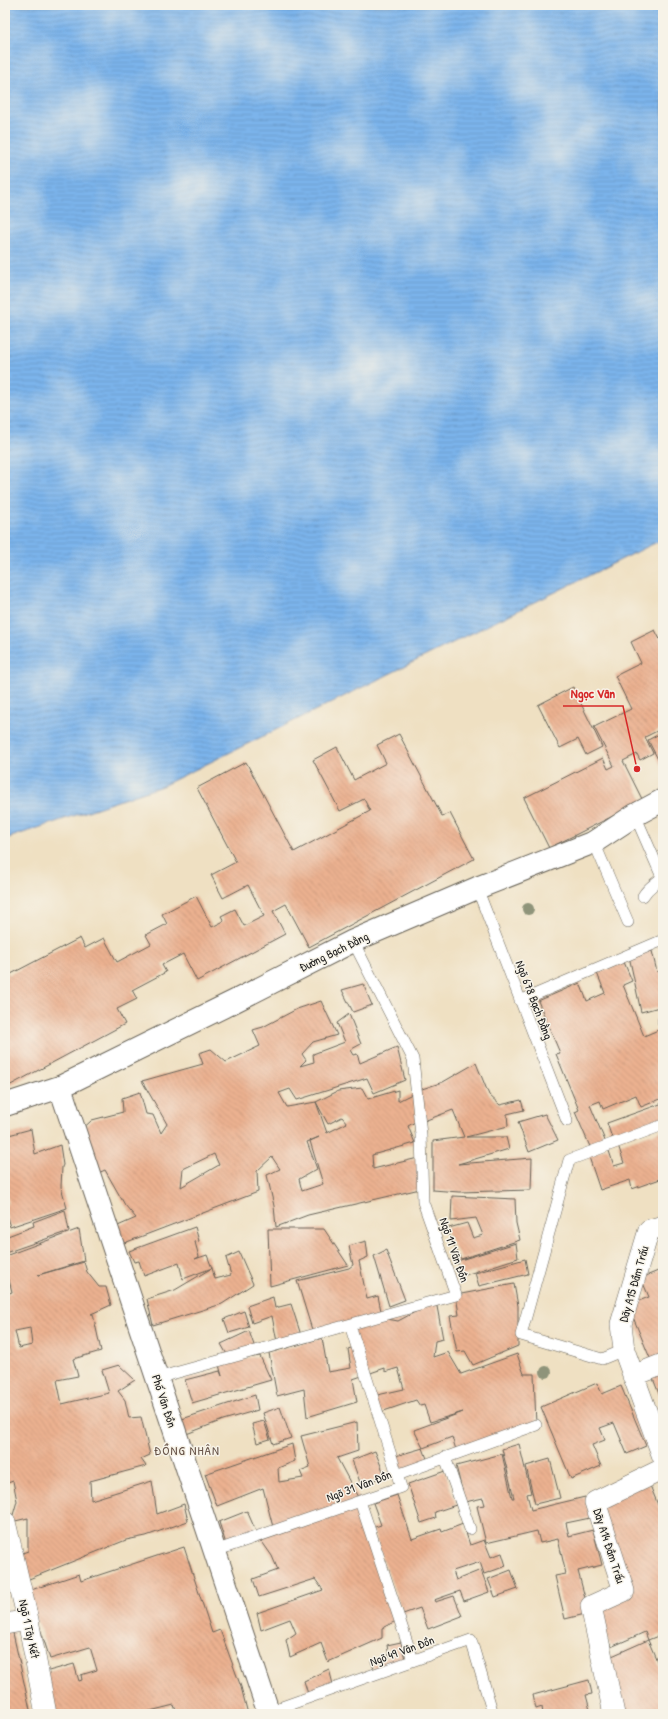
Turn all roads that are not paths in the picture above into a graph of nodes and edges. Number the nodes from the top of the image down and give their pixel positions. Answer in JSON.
{"nodes":[{"id":1,"x":663,"y":800,"type":"edge"},
{"id":2,"x":635,"y":815,"type":"junction"},
{"id":3,"x":594,"y":842,"type":"junction"},
{"id":4,"x":663,"y":876,"type":"edge"},
{"id":5,"x":477,"y":888,"type":"junction"},
{"id":6,"x":643,"y":896,"type":"dead end"},
{"id":7,"x":628,"y":922,"type":"dead end"},
{"id":8,"x":663,"y":940,"type":"edge"},
{"id":9,"x":353,"y":942,"type":"junction"},
{"id":10,"x":520,"y":1001,"type":"junction"},
{"id":11,"x":60,"y":1087,"type":"junction"},
{"id":12,"x":5,"y":1105,"type":"edge"},
{"id":13,"x":567,"y":1121,"type":"dead end"},
{"id":14,"x":663,"y":1125,"type":"edge"},
{"id":15,"x":663,"y":1226,"type":"edge"},
{"id":16,"x":350,"y":1325,"type":"junction"},
{"id":17,"x":624,"y":1350,"type":"junction"},
{"id":18,"x":663,"y":1364,"type":"edge"},
{"id":19,"x":633,"y":1376,"type":"junction"},
{"id":20,"x":157,"y":1378,"type":"junction"},
{"id":21,"x":536,"y":1425,"type":"dead end"},
{"id":22,"x":445,"y":1457,"type":"junction"},
{"id":23,"x":663,"y":1458,"type":"edge"},
{"id":24,"x":663,"y":1469,"type":"edge"},
{"id":25,"x":397,"y":1475,"type":"junction"},
{"id":26,"x":360,"y":1501,"type":"junction"},
{"id":27,"x":5,"y":1522,"type":"edge"},
{"id":28,"x":470,"y":1529,"type":"dead end"},
{"id":29,"x":215,"y":1551,"type":"junction"},
{"id":30,"x":28,"y":1620,"type":"junction"},
{"id":31,"x":5,"y":1624,"type":"edge"},
{"id":32,"x":413,"y":1660,"type":"junction"},
{"id":33,"x":269,"y":1713,"type":"edge"},
{"id":34,"x":46,"y":1714,"type":"edge"},
{"id":35,"x":493,"y":1714,"type":"edge"},
{"id":36,"x":614,"y":1714,"type":"edge"}],
"edges":[{"from":1,"to":2,"type":"street","name":"Đường Bạch Đằng"},
{"from":2,"to":3,"type":"street","name":"Đường Bạch Đằng"},
{"from":2,"to":4,"type":"lane"},
{"from":3,"to":5,"type":"street","name":"Đường Bạch Đằng"},
{"from":3,"to":7,"type":"lane"},
{"from":4,"to":6,"type":"lane"},
{"from":5,"to":9,"type":"street","name":"Đường Bạch Đằng"},
{"from":5,"to":10,"type":"lane","name":"Ngõ 678 Bạch Đằng"},
{"from":8,"to":10,"type":"lane"},
{"from":9,"to":11,"type":"street","name":"Đường Bạch Đằng"},
{"from":9,"to":16,"type":"lane","name":"Ngõ 11 Vân Đồn"},
{"from":10,"to":13,"type":"lane","name":"Ngõ 678 Bạch Đằng"},
{"from":11,"to":12,"type":"street","name":"Đường Bạch Đằng"},
{"from":11,"to":20,"type":"street","name":"Phố Vân Đồn"},
{"from":14,"to":17,"type":"lane"},
{"from":15,"to":17,"type":"street","name":"Dãy A15 Đầm Trấu"},
{"from":16,"to":20,"type":"lane","name":"Ngõ 11 Vân Đồn"},
{"from":16,"to":25,"type":"lane","name":"Ngõ 31 Vân Đồn"},
{"from":17,"to":19,"type":"street","name":"Dãy A15 Đầm Trấu"},
{"from":18,"to":19,"type":"street"},
{"from":19,"to":23,"type":"street","name":"Dãy A15 Đầm Trấu"},
{"from":20,"to":29,"type":"street","name":"Phố Vân Đồn"},
{"from":21,"to":22,"type":"lane"},
{"from":22,"to":25,"type":"lane"},
{"from":22,"to":28,"type":"lane"},
{"from":24,"to":36,"type":"street","name":"Dãy A14 Đầm Trấu"},
{"from":25,"to":26,"type":"lane","name":"Ngõ 31 Vân Đồn"},
{"from":26,"to":29,"type":"lane","name":"Ngõ 31 Vân Đồn"},
{"from":26,"to":32,"type":"lane"},
{"from":27,"to":30,"type":"street","name":"Ngõ 1 Tây Kết"},
{"from":29,"to":33,"type":"street","name":"Phố Vân Đồn"},
{"from":30,"to":31,"type":"street"},
{"from":30,"to":34,"type":"street","name":"Ngõ 1 Tây Kết"},
{"from":32,"to":33,"type":"lane","name":"Ngõ 49 Vân Đồn"},
{"from":32,"to":35,"type":"lane","name":"Ngõ 49 Vân Đồn"}]}
